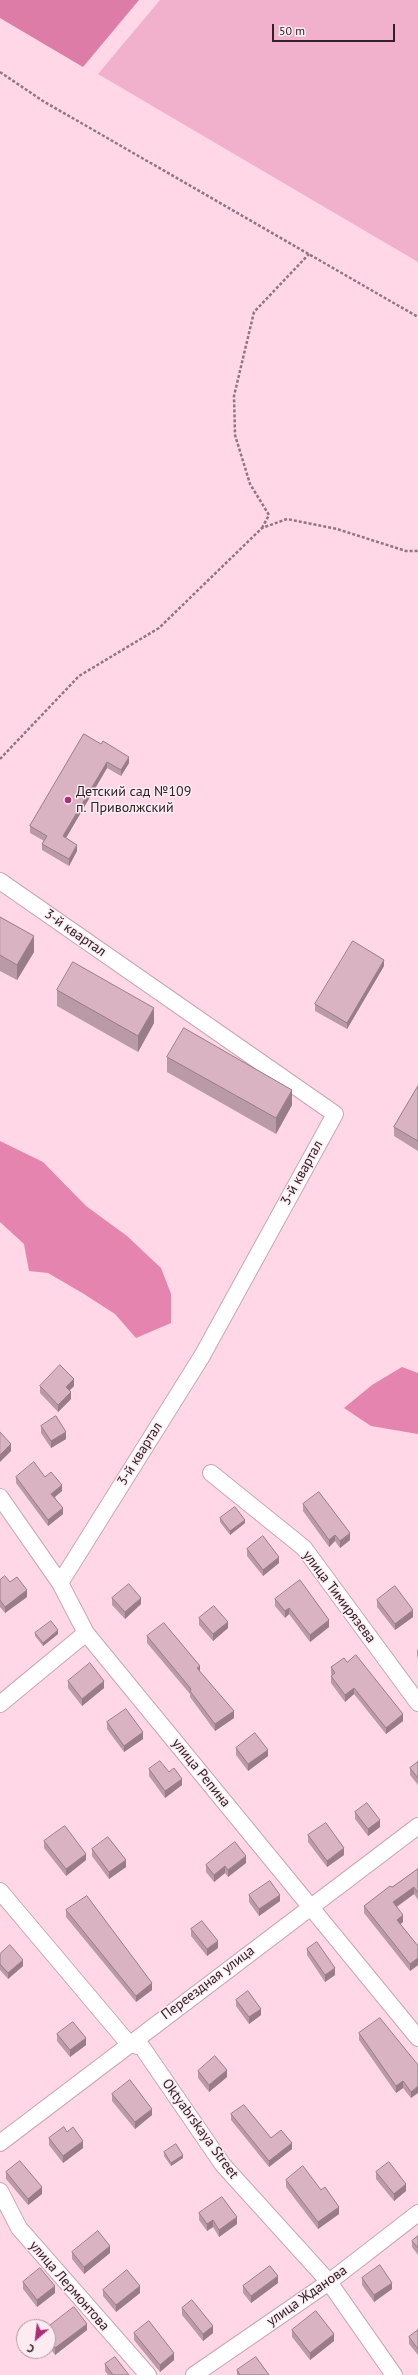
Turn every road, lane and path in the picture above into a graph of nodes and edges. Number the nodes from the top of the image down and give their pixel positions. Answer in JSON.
{"nodes":[{"id":1,"x":0,"y":72,"type":"edge"},
{"id":2,"x":309,"y":254,"type":"junction"},
{"id":3,"x":418,"y":317,"type":"edge"},
{"id":4,"x":262,"y":528,"type":"junction"},
{"id":5,"x":418,"y":552,"type":"edge"},
{"id":6,"x":0,"y":760,"type":"edge"},
{"id":7,"x":0,"y":881,"type":"edge"},
{"id":8,"x":211,"y":1473,"type":"dead end"},
{"id":9,"x":0,"y":1497,"type":"edge"},
{"id":10,"x":60,"y":1583,"type":"junction"},
{"id":11,"x":86,"y":1633,"type":"junction"},
{"id":12,"x":418,"y":1703,"type":"edge"},
{"id":13,"x":0,"y":1704,"type":"edge"},
{"id":14,"x":418,"y":1826,"type":"edge"},
{"id":15,"x":0,"y":1890,"type":"edge"},
{"id":16,"x":310,"y":1906,"type":"junction"},
{"id":17,"x":418,"y":2038,"type":"edge"},
{"id":18,"x":129,"y":2044,"type":"junction"},
{"id":19,"x":0,"y":2143,"type":"edge"},
{"id":20,"x":0,"y":2191,"type":"edge"},
{"id":21,"x":418,"y":2213,"type":"edge"},
{"id":22,"x":329,"y":2282,"type":"junction"},
{"id":23,"x":148,"y":2375,"type":"edge"},
{"id":24,"x":194,"y":2375,"type":"edge"},
{"id":25,"x":394,"y":2375,"type":"edge"}],
"edges":[{"from":1,"to":2,"type":"path"},
{"from":2,"to":3,"type":"path"},
{"from":2,"to":4,"type":"path"},
{"from":4,"to":5,"type":"path"},
{"from":4,"to":6,"type":"path"},
{"from":7,"to":10,"type":"street","name":"3-й квартал"},
{"from":8,"to":12,"type":"street","name":"улица Тимирязева"},
{"from":9,"to":10,"type":"street","name":"улица Репина"},
{"from":10,"to":11,"type":"street","name":"улица Репина"},
{"from":11,"to":13,"type":"street"},
{"from":11,"to":16,"type":"street","name":"улица Репина"},
{"from":14,"to":16,"type":"street","name":"Переездная улица"},
{"from":15,"to":18,"type":"street","name":"Oktyabrskaya Street"},
{"from":16,"to":17,"type":"street","name":"улица Репина"},
{"from":16,"to":18,"type":"street","name":"Переездная улица"},
{"from":18,"to":19,"type":"street","name":"Переездная улица"},
{"from":18,"to":22,"type":"street","name":"Oktyabrskaya Street"},
{"from":20,"to":23,"type":"street","name":"улица Лермонтова"},
{"from":21,"to":22,"type":"street","name":"улица Жданова"},
{"from":22,"to":24,"type":"street","name":"улица Жданова"},
{"from":22,"to":25,"type":"street","name":"Oktyabrskaya Street"}]}
